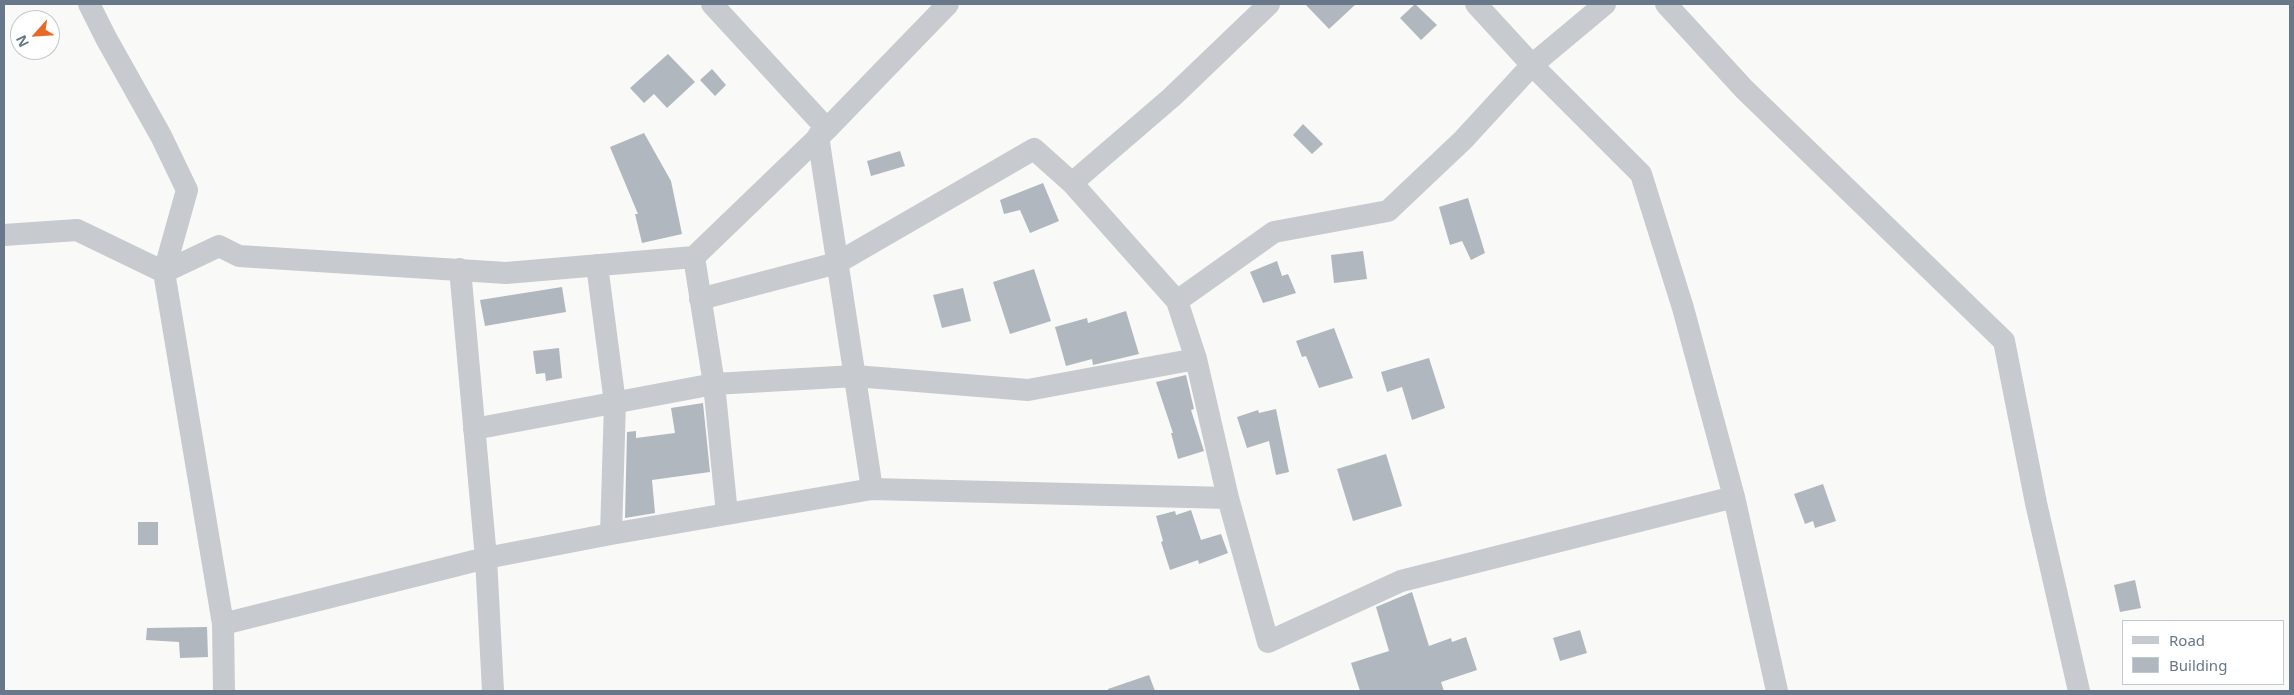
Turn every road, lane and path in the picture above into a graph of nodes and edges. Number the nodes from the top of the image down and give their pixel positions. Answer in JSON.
{"nodes":[{"id":1,"x":89,"y":4,"type":"edge"},
{"id":2,"x":712,"y":4,"type":"edge"},
{"id":3,"x":948,"y":4,"type":"edge"},
{"id":4,"x":1269,"y":4,"type":"edge"},
{"id":5,"x":1476,"y":4,"type":"edge"},
{"id":6,"x":1605,"y":4,"type":"edge"},
{"id":7,"x":1666,"y":4,"type":"edge"},
{"id":8,"x":1532,"y":65,"type":"junction"},
{"id":9,"x":822,"y":132,"type":"junction"},
{"id":10,"x":1072,"y":183,"type":"junction"},
{"id":11,"x":4,"y":235,"type":"edge"},
{"id":12,"x":694,"y":257,"type":"junction"},
{"id":13,"x":837,"y":263,"type":"junction"},
{"id":14,"x":597,"y":265,"type":"junction"},
{"id":15,"x":460,"y":270,"type":"junction"},
{"id":16,"x":164,"y":272,"type":"junction"},
{"id":17,"x":700,"y":300,"type":"junction"},
{"id":18,"x":1177,"y":301,"type":"junction"},
{"id":19,"x":1196,"y":359,"type":"junction"},
{"id":20,"x":854,"y":376,"type":"junction"},
{"id":21,"x":714,"y":384,"type":"junction"},
{"id":22,"x":615,"y":403,"type":"junction"},
{"id":23,"x":474,"y":429,"type":"junction"},
{"id":24,"x":872,"y":489,"type":"junction"},
{"id":25,"x":1734,"y":497,"type":"junction"},
{"id":26,"x":1228,"y":498,"type":"junction"},
{"id":27,"x":727,"y":514,"type":"junction"},
{"id":28,"x":611,"y":534,"type":"junction"},
{"id":29,"x":486,"y":558,"type":"junction"},
{"id":30,"x":223,"y":624,"type":"junction"},
{"id":31,"x":224,"y":691,"type":"edge"},
{"id":32,"x":492,"y":691,"type":"edge"},
{"id":33,"x":1777,"y":691,"type":"edge"},
{"id":34,"x":2079,"y":691,"type":"edge"}],
"edges":[{"from":1,"to":16,"type":"street"},
{"from":2,"to":9,"type":"street"},
{"from":3,"to":9,"type":"street"},
{"from":4,"to":10,"type":"street"},
{"from":5,"to":8,"type":"street"},
{"from":6,"to":8,"type":"street"},
{"from":7,"to":34,"type":"street"},
{"from":8,"to":18,"type":"street"},
{"from":8,"to":25,"type":"street"},
{"from":9,"to":12,"type":"street"},
{"from":9,"to":13,"type":"street"},
{"from":10,"to":13,"type":"street"},
{"from":10,"to":18,"type":"street"},
{"from":11,"to":16,"type":"street"},
{"from":12,"to":14,"type":"street"},
{"from":12,"to":17,"type":"street"},
{"from":13,"to":17,"type":"street"},
{"from":13,"to":20,"type":"street"},
{"from":14,"to":15,"type":"street"},
{"from":14,"to":22,"type":"street"},
{"from":15,"to":16,"type":"street"},
{"from":15,"to":23,"type":"street"},
{"from":16,"to":30,"type":"street"},
{"from":17,"to":21,"type":"street"},
{"from":18,"to":19,"type":"street"},
{"from":19,"to":20,"type":"street"},
{"from":19,"to":26,"type":"street"},
{"from":20,"to":21,"type":"street"},
{"from":20,"to":24,"type":"street"},
{"from":21,"to":22,"type":"street"},
{"from":21,"to":27,"type":"street"},
{"from":22,"to":23,"type":"street"},
{"from":22,"to":28,"type":"street"},
{"from":23,"to":29,"type":"street"},
{"from":24,"to":26,"type":"street"},
{"from":24,"to":27,"type":"street"},
{"from":25,"to":26,"type":"street"},
{"from":25,"to":33,"type":"street"},
{"from":27,"to":28,"type":"street"},
{"from":28,"to":29,"type":"street"},
{"from":29,"to":30,"type":"street"},
{"from":29,"to":32,"type":"street"},
{"from":30,"to":31,"type":"street"}]}
